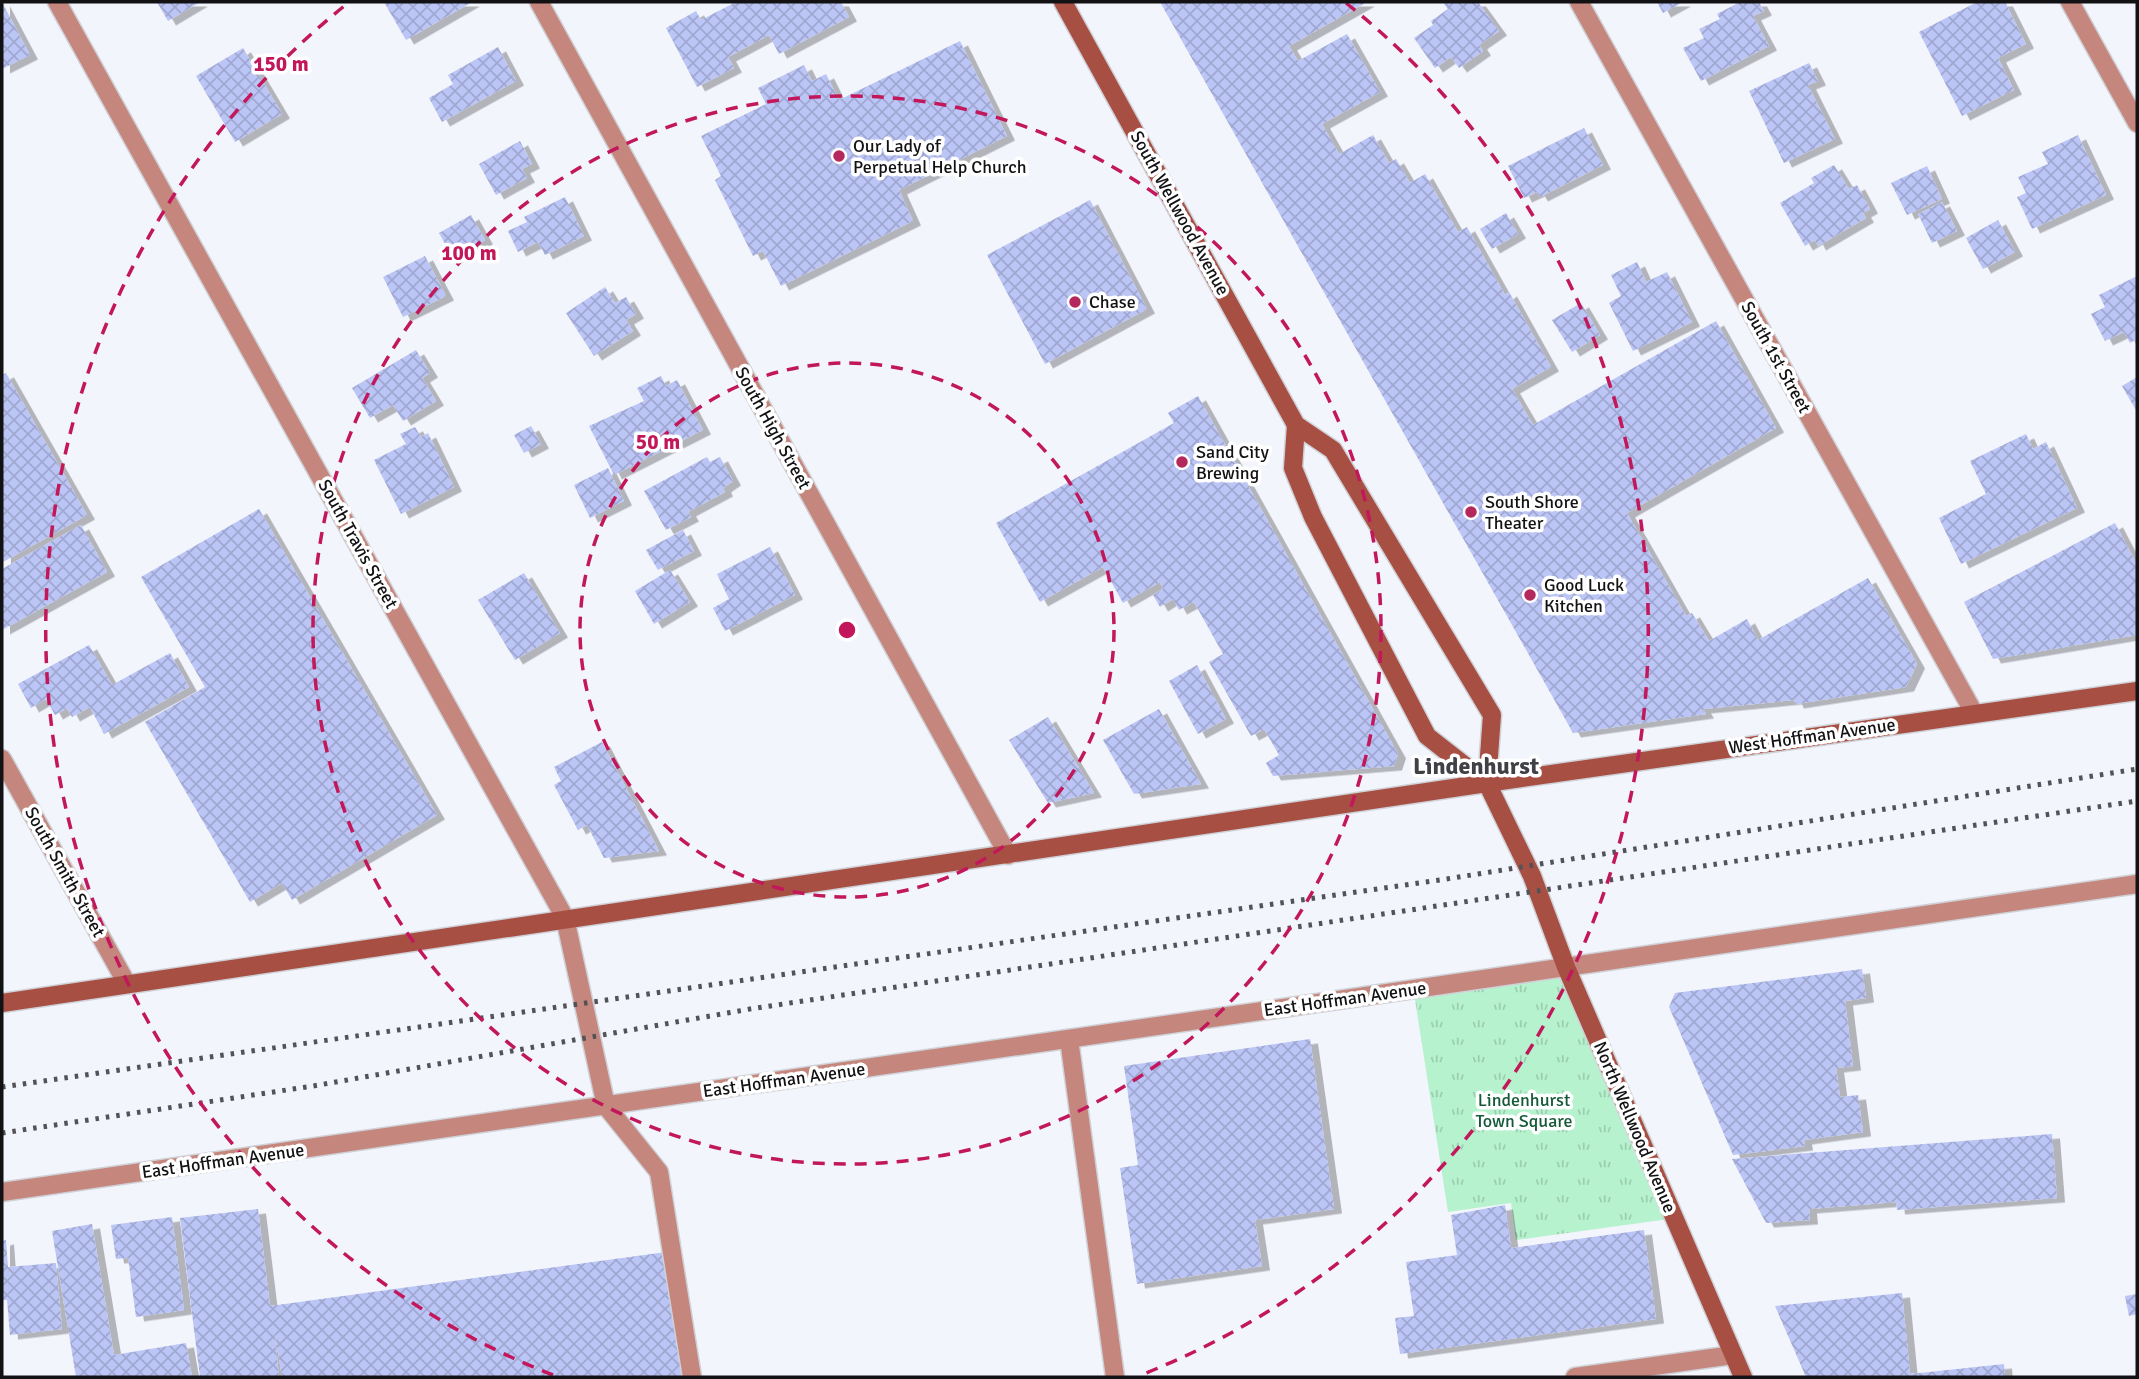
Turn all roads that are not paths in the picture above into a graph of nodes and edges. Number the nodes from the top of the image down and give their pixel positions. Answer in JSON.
{"nodes":[{"id":1,"x":57,"y":2,"type":"edge"},
{"id":2,"x":539,"y":2,"type":"edge"},
{"id":3,"x":1063,"y":2,"type":"edge"},
{"id":4,"x":1579,"y":2,"type":"edge"},
{"id":5,"x":2070,"y":2,"type":"edge"},
{"id":6,"x":2137,"y":123,"type":"edge"},
{"id":7,"x":1296,"y":425,"type":"junction"},
{"id":8,"x":2137,"y":691,"type":"edge"},
{"id":9,"x":1974,"y":713,"type":"junction"},
{"id":10,"x":2,"y":759,"type":"edge"},
{"id":11,"x":1487,"y":783,"type":"junction"},
{"id":12,"x":1008,"y":855,"type":"junction"},
{"id":13,"x":2137,"y":884,"type":"edge"},
{"id":14,"x":565,"y":918,"type":"junction"},
{"id":15,"x":1566,"y":967,"type":"junction"},
{"id":16,"x":127,"y":984,"type":"junction"},
{"id":17,"x":2,"y":1003,"type":"edge"},
{"id":18,"x":1069,"y":1039,"type":"junction"},
{"id":19,"x":606,"y":1106,"type":"junction"},
{"id":20,"x":2,"y":1192,"type":"edge"},
{"id":21,"x":1733,"y":1355,"type":"junction"},
{"id":22,"x":692,"y":1377,"type":"edge"},
{"id":23,"x":1115,"y":1377,"type":"edge"},
{"id":24,"x":1575,"y":1377,"type":"edge"},
{"id":25,"x":1743,"y":1377,"type":"edge"}],
"edges":[{"from":1,"to":14,"type":"street","name":"South Travis Street"},
{"from":2,"to":12,"type":"street","name":"South High Street"},
{"from":3,"to":7,"type":"main road","name":"South Wellwood Avenue"},
{"from":4,"to":9,"type":"street","name":"South 1st Street"},
{"from":5,"to":6,"type":"street"},
{"from":7,"to":11,"type":"main road"},
{"from":7,"to":11,"type":"main road","name":"South Wellwood Avenue"},
{"from":8,"to":9,"type":"main road","name":"West Hoffman Avenue"},
{"from":9,"to":11,"type":"main road","name":"West Hoffman Avenue"},
{"from":10,"to":16,"type":"street","name":"South Smith Street"},
{"from":11,"to":12,"type":"main road"},
{"from":11,"to":15,"type":"main road","name":"North Wellwood Avenue"},
{"from":12,"to":14,"type":"main road"},
{"from":13,"to":15,"type":"street"},
{"from":14,"to":16,"type":"main road"},
{"from":14,"to":19,"type":"street","name":"South Travis Street"},
{"from":15,"to":18,"type":"street","name":"East Hoffman Avenue"},
{"from":15,"to":21,"type":"main road","name":"North Wellwood Avenue"},
{"from":16,"to":17,"type":"main road"},
{"from":18,"to":19,"type":"street","name":"East Hoffman Avenue"},
{"from":18,"to":23,"type":"street"},
{"from":19,"to":20,"type":"street","name":"East Hoffman Avenue"},
{"from":19,"to":22,"type":"street"},
{"from":21,"to":24,"type":"street"},
{"from":21,"to":25,"type":"main road","name":"North Wellwood Avenue"}]}
